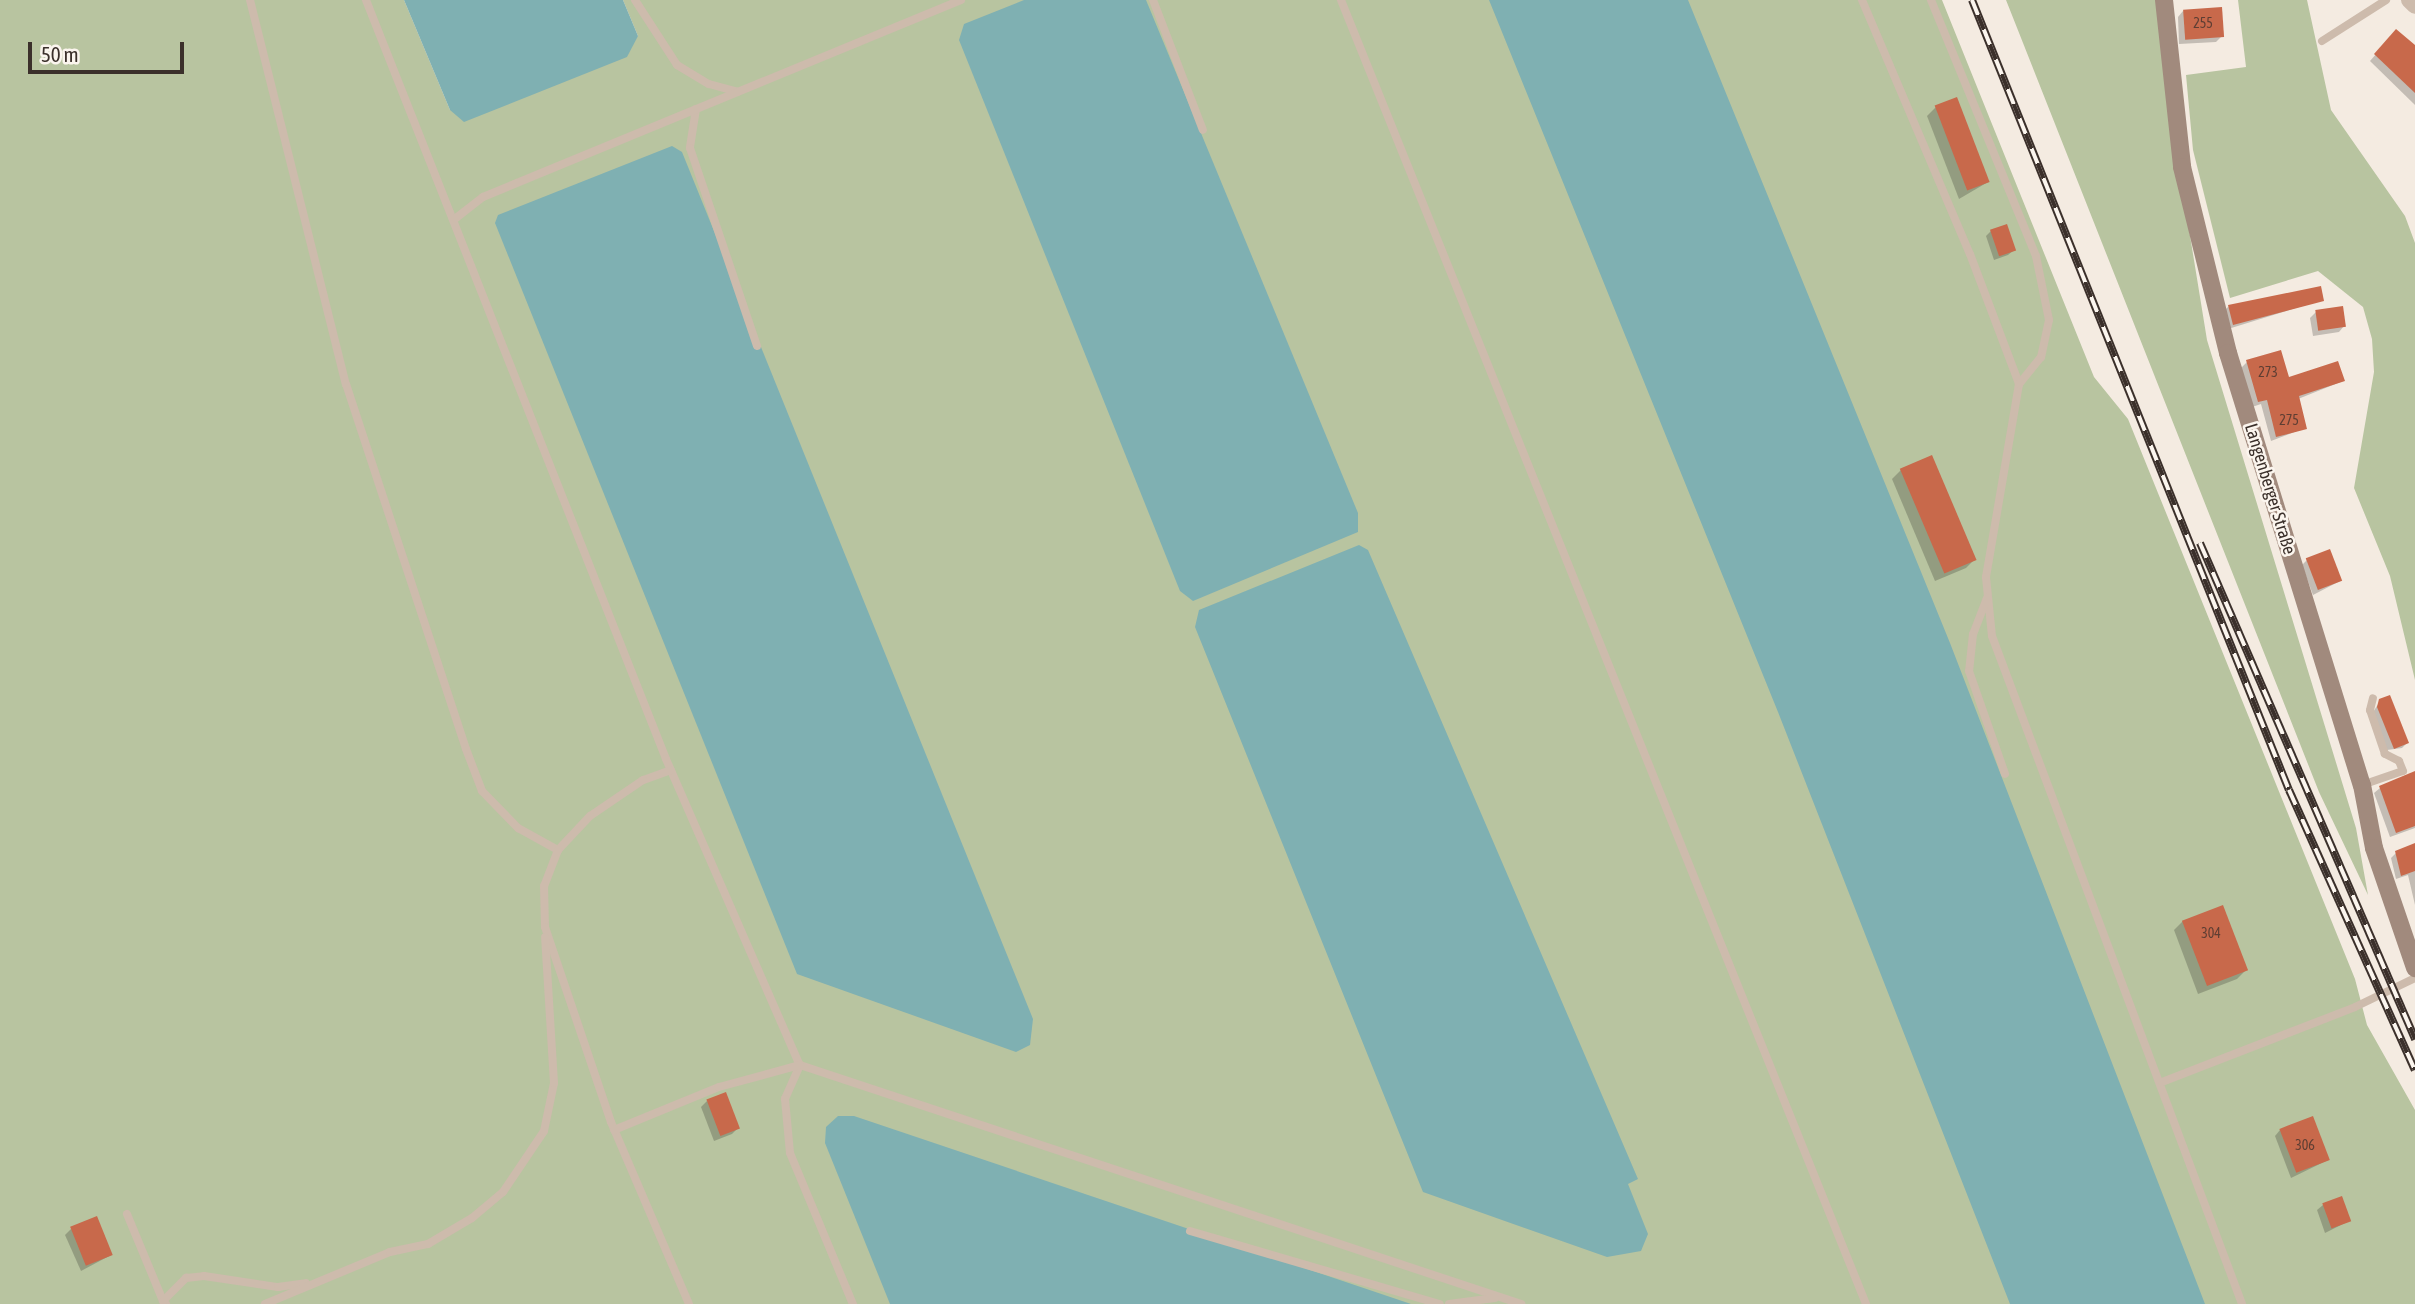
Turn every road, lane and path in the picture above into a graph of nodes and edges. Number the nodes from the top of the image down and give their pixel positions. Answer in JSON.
{"nodes":[{"id":1,"x":250,"y":0,"type":"edge"},
{"id":2,"x":366,"y":0,"type":"edge"},
{"id":3,"x":635,"y":0,"type":"edge"},
{"id":4,"x":961,"y":0,"type":"edge"},
{"id":5,"x":1153,"y":0,"type":"edge"},
{"id":6,"x":1341,"y":0,"type":"edge"},
{"id":7,"x":1862,"y":0,"type":"edge"},
{"id":8,"x":1931,"y":0,"type":"edge"},
{"id":9,"x":2164,"y":0,"type":"edge"},
{"id":10,"x":2386,"y":0,"type":"edge"},
{"id":11,"x":2409,"y":0,"type":"edge"},
{"id":12,"x":2415,"y":6,"type":"edge"},
{"id":13,"x":2322,"y":41,"type":"dead end"},
{"id":14,"x":738,"y":92,"type":"junction"},
{"id":15,"x":696,"y":109,"type":"junction"},
{"id":16,"x":1203,"y":130,"type":"dead end"},
{"id":17,"x":456,"y":218,"type":"junction"},
{"id":18,"x":757,"y":346,"type":"dead end"},
{"id":19,"x":2019,"y":384,"type":"junction"},
{"id":20,"x":1988,"y":595,"type":"junction"},
{"id":21,"x":2374,"y":698,"type":"dead end"},
{"id":22,"x":671,"y":769,"type":"junction"},
{"id":23,"x":2005,"y":774,"type":"dead end"},
{"id":24,"x":2362,"y":785,"type":"junction"},
{"id":25,"x":558,"y":850,"type":"junction"},
{"id":26,"x":545,"y":927,"type":"junction"},
{"id":27,"x":2415,"y":968,"type":"edge"},
{"id":28,"x":2415,"y":978,"type":"edge"},
{"id":29,"x":800,"y":1066,"type":"junction"},
{"id":30,"x":2162,"y":1082,"type":"junction"},
{"id":31,"x":614,"y":1129,"type":"junction"},
{"id":32,"x":127,"y":1214,"type":"dead end"},
{"id":33,"x":1190,"y":1231,"type":"dead end"},
{"id":34,"x":319,"y":1281,"type":"junction"},
{"id":35,"x":1502,"y":1300,"type":"edge"},
{"id":36,"x":165,"y":1302,"type":"edge"},
{"id":37,"x":265,"y":1304,"type":"edge"},
{"id":38,"x":689,"y":1304,"type":"edge"},
{"id":39,"x":853,"y":1304,"type":"edge"},
{"id":40,"x":1440,"y":1304,"type":"edge"},
{"id":41,"x":1449,"y":1304,"type":"edge"},
{"id":42,"x":1521,"y":1304,"type":"edge"},
{"id":43,"x":1866,"y":1304,"type":"edge"},
{"id":44,"x":2242,"y":1304,"type":"edge"}],
"edges":[{"from":1,"to":25,"type":"lane"},
{"from":2,"to":17,"type":"lane"},
{"from":3,"to":14,"type":"lane"},
{"from":4,"to":14,"type":"lane"},
{"from":5,"to":16,"type":"lane"},
{"from":6,"to":43,"type":"lane"},
{"from":7,"to":19,"type":"lane"},
{"from":8,"to":19,"type":"lane"},
{"from":9,"to":24,"type":"main road","name":"Langenberger Straße"},
{"from":10,"to":13,"type":"lane"},
{"from":11,"to":12,"type":"street"},
{"from":14,"to":15,"type":"lane"},
{"from":15,"to":17,"type":"lane"},
{"from":15,"to":18,"type":"lane"},
{"from":17,"to":22,"type":"lane"},
{"from":19,"to":20,"type":"lane"},
{"from":20,"to":23,"type":"lane"},
{"from":20,"to":30,"type":"lane"},
{"from":21,"to":24,"type":"lane"},
{"from":22,"to":25,"type":"lane"},
{"from":22,"to":29,"type":"lane"},
{"from":24,"to":27,"type":"main road","name":"Langenberger Straße"},
{"from":25,"to":26,"type":"lane"},
{"from":26,"to":31,"type":"lane"},
{"from":26,"to":34,"type":"lane"},
{"from":28,"to":30,"type":"lane"},
{"from":29,"to":31,"type":"lane"},
{"from":29,"to":35,"type":"lane"},
{"from":29,"to":39,"type":"lane"},
{"from":30,"to":44,"type":"lane"},
{"from":31,"to":38,"type":"lane"},
{"from":32,"to":36,"type":"lane"},
{"from":33,"to":40,"type":"lane"},
{"from":34,"to":36,"type":"lane"},
{"from":34,"to":37,"type":"lane"},
{"from":35,"to":41,"type":"lane"},
{"from":35,"to":42,"type":"lane"}]}
